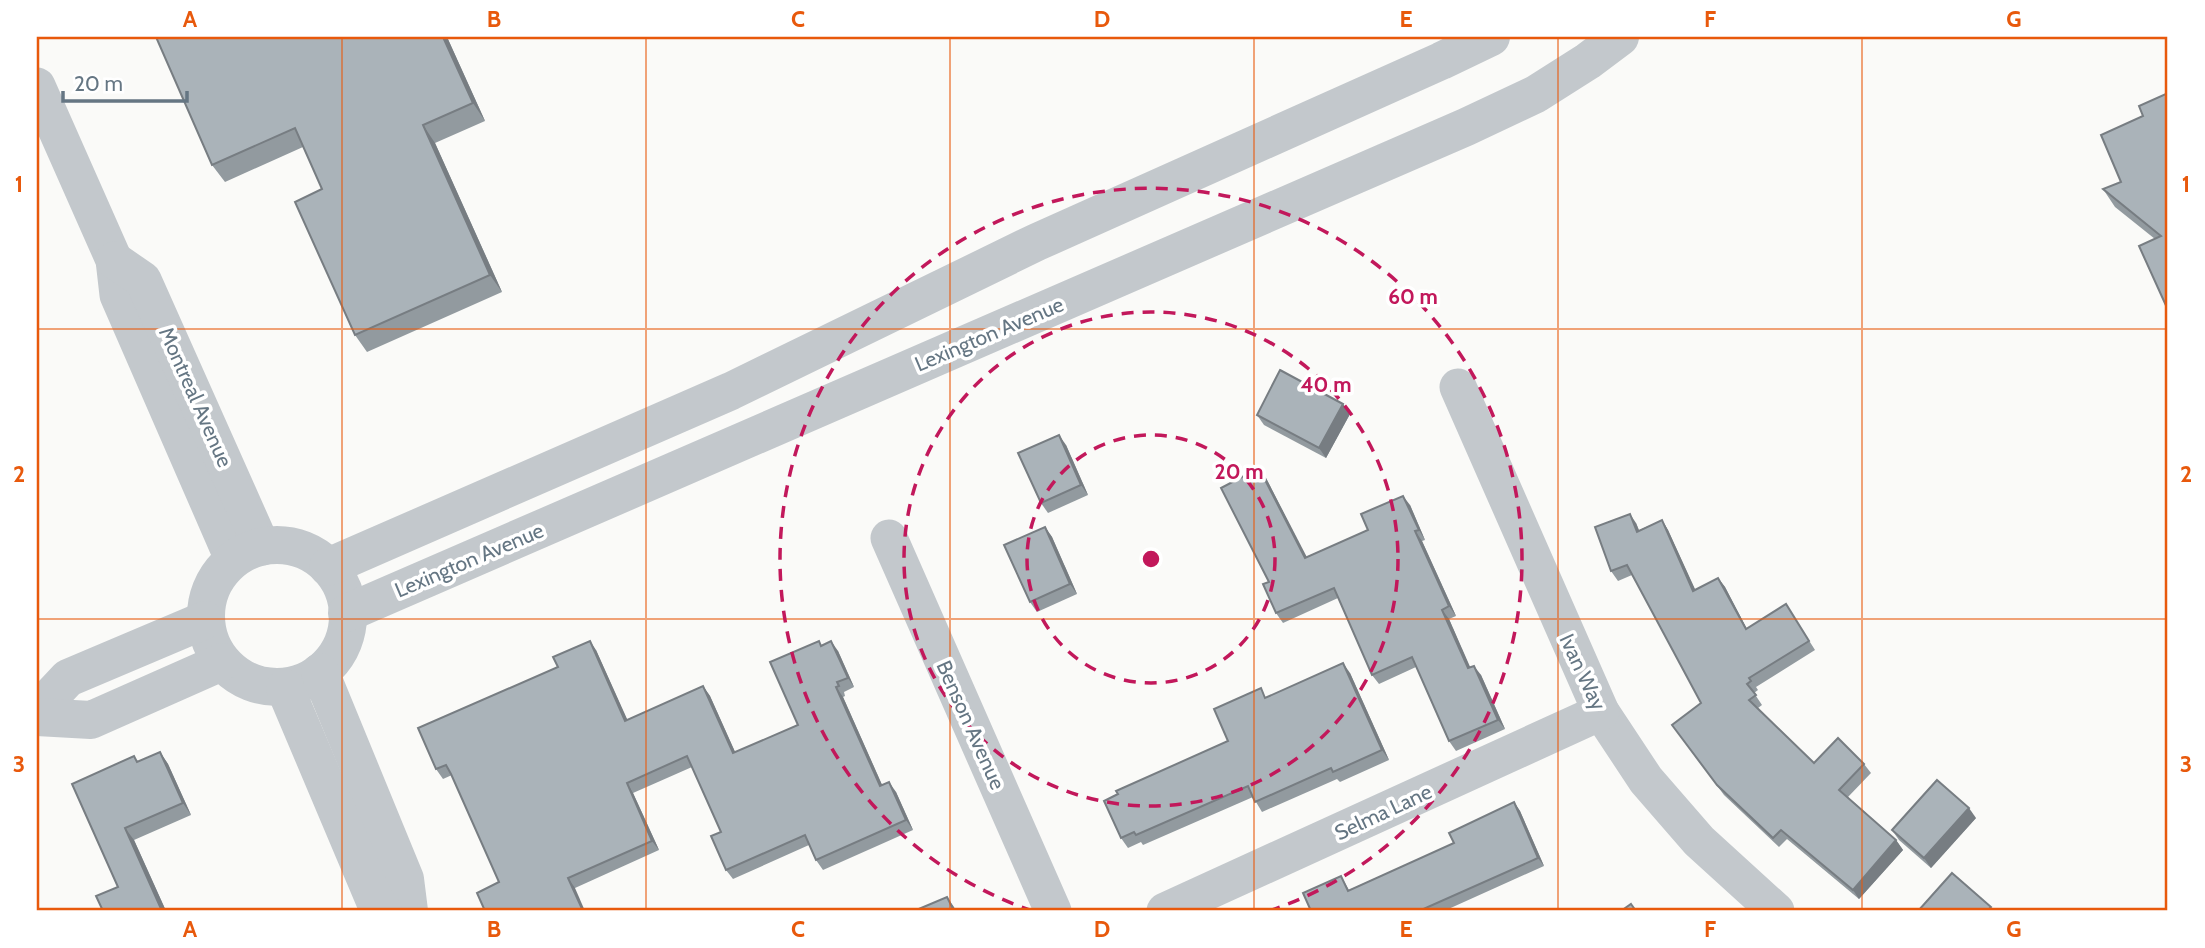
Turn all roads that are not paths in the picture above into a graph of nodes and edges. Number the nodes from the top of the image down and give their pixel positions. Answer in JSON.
{"nodes":[{"id":1,"x":1491,"y":37,"type":"edge"},
{"id":2,"x":1620,"y":37,"type":"edge"},
{"id":3,"x":37,"y":86,"type":"edge"},
{"id":4,"x":1458,"y":387,"type":"dead end"},
{"id":5,"x":889,"y":538,"type":"dead end"},
{"id":6,"x":248,"y":553,"type":"junction"},
{"id":7,"x":328,"y":567,"type":"junction"},
{"id":8,"x":347,"y":613,"type":"junction"},
{"id":9,"x":205,"y":620,"type":"junction"},
{"id":10,"x":222,"y":662,"type":"junction"},
{"id":11,"x":320,"y":672,"type":"junction"},
{"id":12,"x":285,"y":688,"type":"junction"},
{"id":13,"x":37,"y":711,"type":"edge"},
{"id":14,"x":1601,"y":712,"type":"junction"},
{"id":15,"x":37,"y":718,"type":"edge"},
{"id":16,"x":383,"y":911,"type":"edge"},
{"id":17,"x":409,"y":911,"type":"edge"},
{"id":18,"x":1053,"y":911,"type":"edge"},
{"id":19,"x":1165,"y":911,"type":"edge"},
{"id":20,"x":1776,"y":911,"type":"edge"}],
"edges":[{"from":1,"to":7,"type":"street"},
{"from":2,"to":8,"type":"street","name":"Lexington Avenue"},
{"from":3,"to":6,"type":"street","name":"Montreal Avenue"},
{"from":4,"to":14,"type":"street","name":"Ivan Way"},
{"from":5,"to":18,"type":"street","name":"Benson Avenue"},
{"from":6,"to":7,"type":"street"},
{"from":6,"to":9,"type":"street"},
{"from":7,"to":8,"type":"street"},
{"from":8,"to":11,"type":"street"},
{"from":9,"to":10,"type":"street"},
{"from":9,"to":13,"type":"street"},
{"from":10,"to":12,"type":"street"},
{"from":10,"to":15,"type":"street"},
{"from":11,"to":12,"type":"street"},
{"from":11,"to":17,"type":"street"},
{"from":12,"to":16,"type":"street"},
{"from":14,"to":19,"type":"street","name":"Selma Lane"},
{"from":14,"to":20,"type":"street","name":"Ivan Way"}]}
